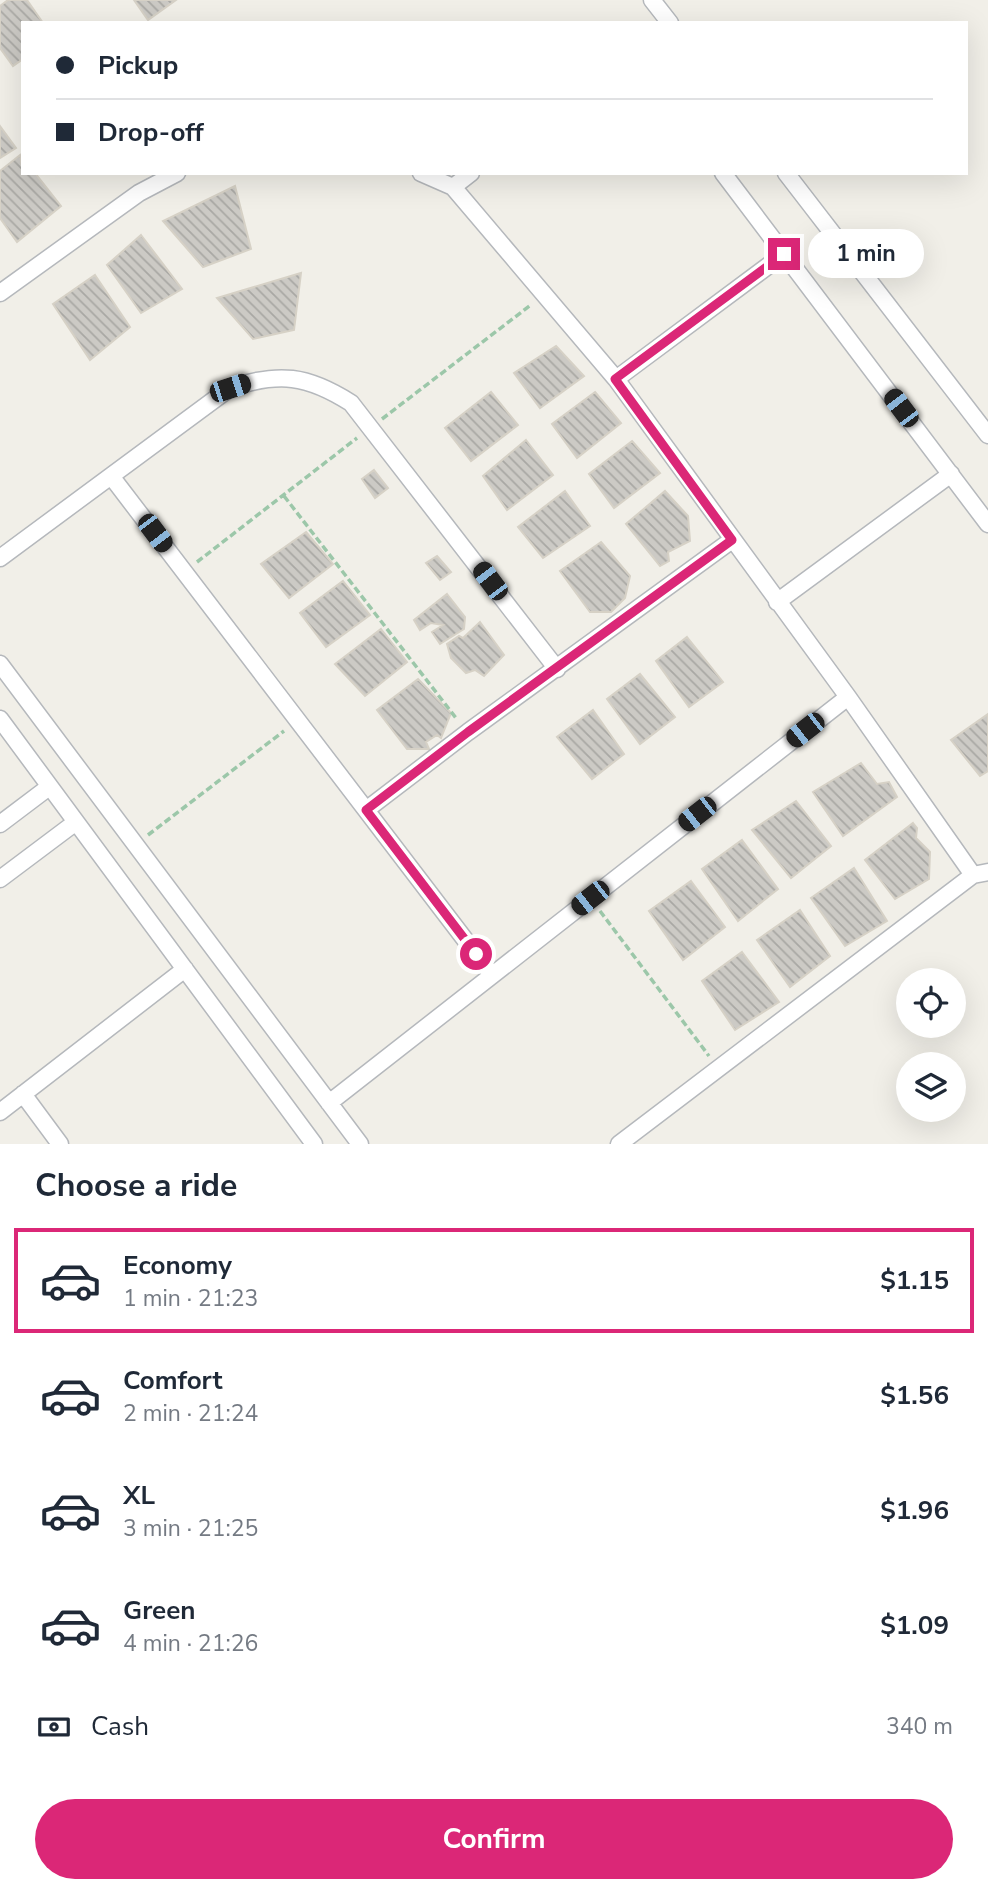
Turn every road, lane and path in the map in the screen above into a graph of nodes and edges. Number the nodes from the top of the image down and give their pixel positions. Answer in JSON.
{"nodes":[{"id":1,"x":652,"y":0,"type":"edge"},
{"id":2,"x":668,"y":21,"type":"edge"},
{"id":3,"x":173,"y":175,"type":"edge"},
{"id":4,"x":426,"y":175,"type":"edge"},
{"id":5,"x":468,"y":175,"type":"edge"},
{"id":6,"x":725,"y":175,"type":"edge"},
{"id":7,"x":788,"y":175,"type":"edge"},
{"id":8,"x":453,"y":187,"type":"junction"},
{"id":9,"x":784,"y":254,"type":"junction"},
{"id":10,"x":2,"y":287,"type":"edge"},
{"id":11,"x":615,"y":379,"type":"junction"},
{"id":12,"x":988,"y":435,"type":"edge"},
{"id":13,"x":951,"y":474,"type":"junction"},
{"id":14,"x":111,"y":476,"type":"junction"},
{"id":15,"x":284,"y":496,"type":"dead end"},
{"id":16,"x":988,"y":524,"type":"edge"},
{"id":17,"x":732,"y":540,"type":"junction"},
{"id":18,"x":0,"y":558,"type":"edge"},
{"id":19,"x":777,"y":602,"type":"junction"},
{"id":20,"x":0,"y":664,"type":"edge"},
{"id":21,"x":557,"y":669,"type":"junction"},
{"id":22,"x":848,"y":697,"type":"junction"},
{"id":23,"x":0,"y":719,"type":"edge"},
{"id":24,"x":298,"y":721,"type":"junction"},
{"id":25,"x":468,"y":732,"type":"junction"},
{"id":26,"x":49,"y":787,"type":"junction"},
{"id":27,"x":366,"y":810,"type":"junction"},
{"id":28,"x":76,"y":822,"type":"junction"},
{"id":29,"x":0,"y":824,"type":"edge"},
{"id":30,"x":136,"y":845,"type":"junction"},
{"id":31,"x":981,"y":874,"type":"edge"},
{"id":32,"x":0,"y":879,"type":"edge"},
{"id":33,"x":590,"y":898,"type":"junction"},
{"id":34,"x":185,"y":969,"type":"junction"},
{"id":35,"x":492,"y":975,"type":"junction"},
{"id":36,"x":719,"y":1069,"type":"junction"},
{"id":37,"x":23,"y":1094,"type":"junction"},
{"id":38,"x":328,"y":1102,"type":"junction"},
{"id":39,"x":0,"y":1112,"type":"edge"},
{"id":40,"x":60,"y":1144,"type":"edge"},
{"id":41,"x":314,"y":1144,"type":"edge"},
{"id":42,"x":360,"y":1144,"type":"edge"},
{"id":43,"x":619,"y":1144,"type":"edge"}],
"edges":[{"from":1,"to":2,"type":"street"},
{"from":3,"to":10,"type":"street"},
{"from":4,"to":8,"type":"street"},
{"from":5,"to":8,"type":"street"},
{"from":6,"to":9,"type":"street"},
{"from":7,"to":12,"type":"street"},
{"from":8,"to":11,"type":"street"},
{"from":9,"to":11,"type":"street"},
{"from":9,"to":13,"type":"street"},
{"from":11,"to":17,"type":"street"},
{"from":13,"to":16,"type":"street"},
{"from":13,"to":19,"type":"street"},
{"from":14,"to":18,"type":"street"},
{"from":14,"to":21,"type":"street"},
{"from":14,"to":24,"type":"street"},
{"from":15,"to":25,"type":"path"},
{"from":17,"to":19,"type":"street"},
{"from":17,"to":21,"type":"street"},
{"from":19,"to":22,"type":"street"},
{"from":20,"to":30,"type":"street"},
{"from":21,"to":25,"type":"street"},
{"from":22,"to":31,"type":"street"},
{"from":22,"to":33,"type":"street"},
{"from":23,"to":26,"type":"street"},
{"from":24,"to":27,"type":"street"},
{"from":24,"to":30,"type":"path"},
{"from":25,"to":27,"type":"street"},
{"from":26,"to":28,"type":"street"},
{"from":26,"to":29,"type":"street"},
{"from":27,"to":35,"type":"street"},
{"from":28,"to":32,"type":"street"},
{"from":28,"to":34,"type":"street"},
{"from":30,"to":38,"type":"street"},
{"from":31,"to":36,"type":"street"},
{"from":33,"to":35,"type":"street"},
{"from":33,"to":36,"type":"path"},
{"from":34,"to":37,"type":"street"},
{"from":34,"to":41,"type":"street"},
{"from":35,"to":38,"type":"street"},
{"from":36,"to":43,"type":"street"},
{"from":37,"to":39,"type":"street"},
{"from":37,"to":40,"type":"street"},
{"from":38,"to":42,"type":"street"}]}
